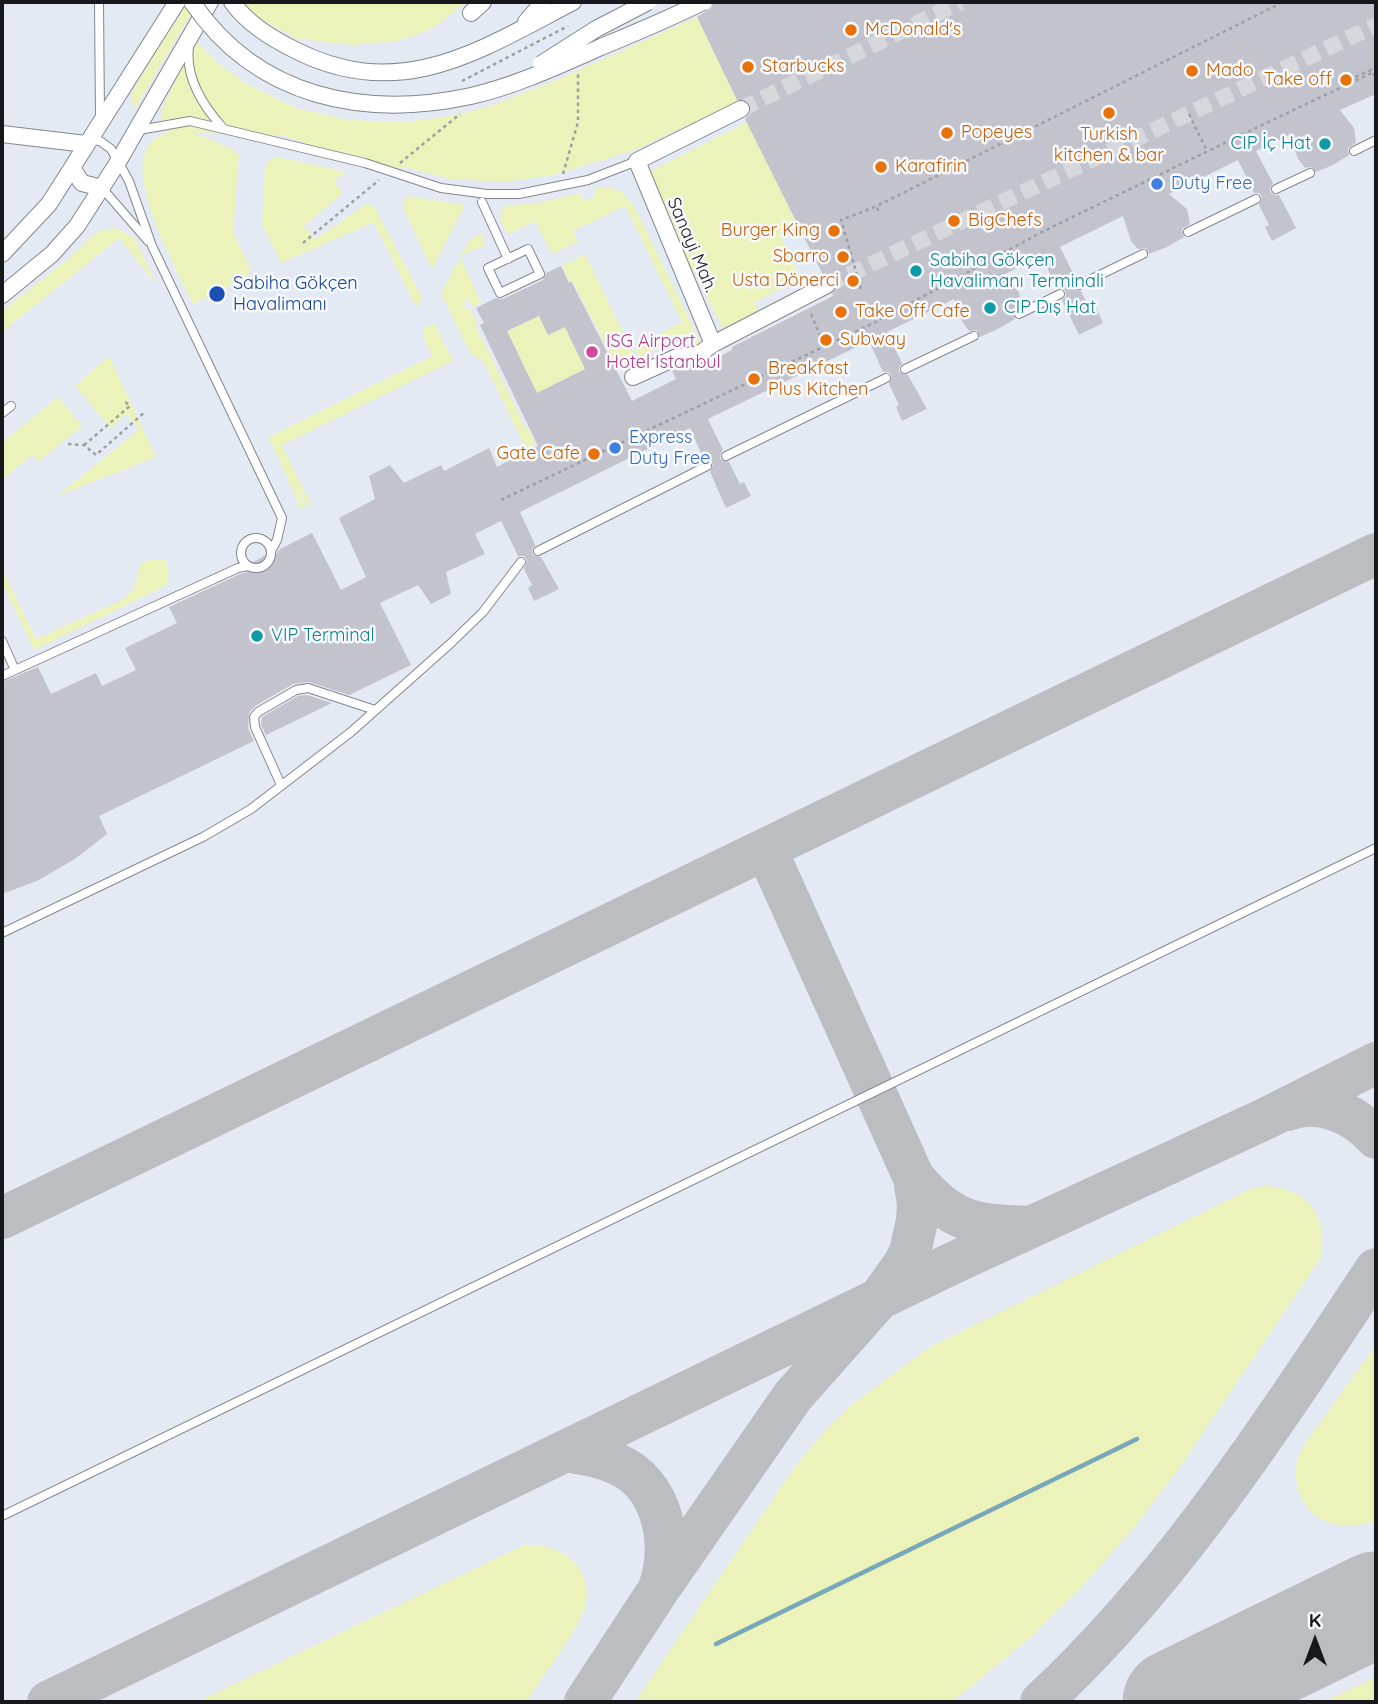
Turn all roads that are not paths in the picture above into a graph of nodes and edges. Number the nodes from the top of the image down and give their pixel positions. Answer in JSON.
{"nodes":[{"id":1,"x":99,"y":2,"type":"edge"},
{"id":2,"x":177,"y":2,"type":"edge"},
{"id":3,"x":192,"y":2,"type":"edge"},
{"id":4,"x":209,"y":2,"type":"edge"},
{"id":5,"x":232,"y":2,"type":"edge"},
{"id":6,"x":544,"y":2,"type":"edge"},
{"id":7,"x":573,"y":2,"type":"edge"},
{"id":8,"x":648,"y":2,"type":"edge"},
{"id":9,"x":703,"y":2,"type":"edge"},
{"id":10,"x":519,"y":29,"type":"junction"},
{"id":11,"x":191,"y":34,"type":"junction"},
{"id":12,"x":509,"y":84,"type":"junction"},
{"id":13,"x":741,"y":109,"type":"tunnel mouth"},
{"id":14,"x":100,"y":124,"type":"junction"},
{"id":15,"x":223,"y":128,"type":"junction"},
{"id":16,"x":136,"y":130,"type":"junction"},
{"id":17,"x":2,"y":134,"type":"edge"},
{"id":18,"x":1376,"y":140,"type":"edge"},
{"id":19,"x":88,"y":142,"type":"junction"},
{"id":20,"x":1354,"y":151,"type":"dead end"},
{"id":21,"x":637,"y":161,"type":"junction"},
{"id":22,"x":118,"y":162,"type":"junction"},
{"id":23,"x":72,"y":168,"type":"junction"},
{"id":24,"x":1310,"y":173,"type":"dead end"},
{"id":25,"x":102,"y":188,"type":"junction"},
{"id":26,"x":1276,"y":189,"type":"dead end"},
{"id":27,"x":1256,"y":199,"type":"dead end"},
{"id":28,"x":482,"y":202,"type":"dead end"},
{"id":29,"x":1188,"y":232,"type":"dead end"},
{"id":30,"x":152,"y":246,"type":"junction"},
{"id":31,"x":2,"y":254,"type":"edge"},
{"id":32,"x":1143,"y":254,"type":"dead end"},
{"id":33,"x":508,"y":259,"type":"junction"},
{"id":34,"x":827,"y":285,"type":"tunnel mouth"},
{"id":35,"x":1079,"y":285,"type":"dead end"},
{"id":36,"x":2,"y":295,"type":"edge"},
{"id":37,"x":1060,"y":295,"type":"dead end"},
{"id":38,"x":1019,"y":314,"type":"dead end"},
{"id":39,"x":974,"y":336,"type":"dead end"},
{"id":40,"x":713,"y":344,"type":"junction"},
{"id":41,"x":905,"y":369,"type":"dead end"},
{"id":42,"x":633,"y":377,"type":"dead end"},
{"id":43,"x":886,"y":378,"type":"dead end"},
{"id":44,"x":11,"y":406,"type":"dead end"},
{"id":45,"x":2,"y":413,"type":"edge"},
{"id":46,"x":726,"y":456,"type":"dead end"},
{"id":47,"x":707,"y":466,"type":"dead end"},
{"id":48,"x":271,"y":551,"type":"junction"},
{"id":49,"x":538,"y":551,"type":"dead end"},
{"id":50,"x":521,"y":562,"type":"dead end"},
{"id":51,"x":248,"y":566,"type":"junction"},
{"id":52,"x":2,"y":641,"type":"edge"},
{"id":53,"x":15,"y":670,"type":"junction"},
{"id":54,"x":2,"y":676,"type":"edge"},
{"id":55,"x":375,"y":710,"type":"junction"},
{"id":56,"x":281,"y":785,"type":"junction"},
{"id":57,"x":1376,"y":848,"type":"edge"},
{"id":58,"x":2,"y":933,"type":"edge"},
{"id":59,"x":2,"y":1516,"type":"edge"}],
"edges":[{"from":1,"to":14,"type":"lane"},
{"from":2,"to":14,"type":"street"},
{"from":3,"to":12,"type":"street","bridge":true},
{"from":4,"to":11,"type":"street"},
{"from":5,"to":10,"type":"street"},
{"from":6,"to":10,"type":"street"},
{"from":7,"to":10,"type":"street"},
{"from":8,"to":12,"type":"street","bridge":true},
{"from":9,"to":12,"type":"street","bridge":true},
{"from":11,"to":15,"type":"lane"},
{"from":11,"to":16,"type":"street"},
{"from":13,"to":21,"type":"street"},
{"from":14,"to":19,"type":"street"},
{"from":15,"to":16,"type":"lane"},
{"from":15,"to":21,"type":"lane"},
{"from":16,"to":22,"type":"street"},
{"from":17,"to":19,"type":"street"},
{"from":18,"to":20,"type":"lane"},
{"from":19,"to":22,"type":"lane"},
{"from":19,"to":23,"type":"street"},
{"from":21,"to":40,"type":"street","name":"Sanayi Mah."},
{"from":22,"to":25,"type":"street"},
{"from":22,"to":30,"type":"lane"},
{"from":23,"to":25,"type":"street"},
{"from":23,"to":31,"type":"street"},
{"from":24,"to":26,"type":"lane"},
{"from":25,"to":30,"type":"lane"},
{"from":25,"to":36,"type":"street"},
{"from":27,"to":29,"type":"lane"},
{"from":28,"to":33,"type":"lane"},
{"from":30,"to":48,"type":"lane"},
{"from":32,"to":35,"type":"lane"},
{"from":33,"to":33,"type":"lane"},
{"from":34,"to":40,"type":"street"},
{"from":37,"to":38,"type":"lane"},
{"from":39,"to":41,"type":"lane"},
{"from":40,"to":42,"type":"street"},
{"from":43,"to":46,"type":"lane"},
{"from":44,"to":45,"type":"lane"},
{"from":47,"to":49,"type":"lane"},
{"from":48,"to":51,"type":"lane"},
{"from":48,"to":51,"type":"lane"},
{"from":50,"to":55,"type":"lane"},
{"from":51,"to":53,"type":"lane"},
{"from":52,"to":53,"type":"lane"},
{"from":53,"to":54,"type":"lane"},
{"from":55,"to":56,"type":"lane"},
{"from":55,"to":56,"type":"lane"},
{"from":56,"to":58,"type":"lane"},
{"from":57,"to":59,"type":"lane"}]}
